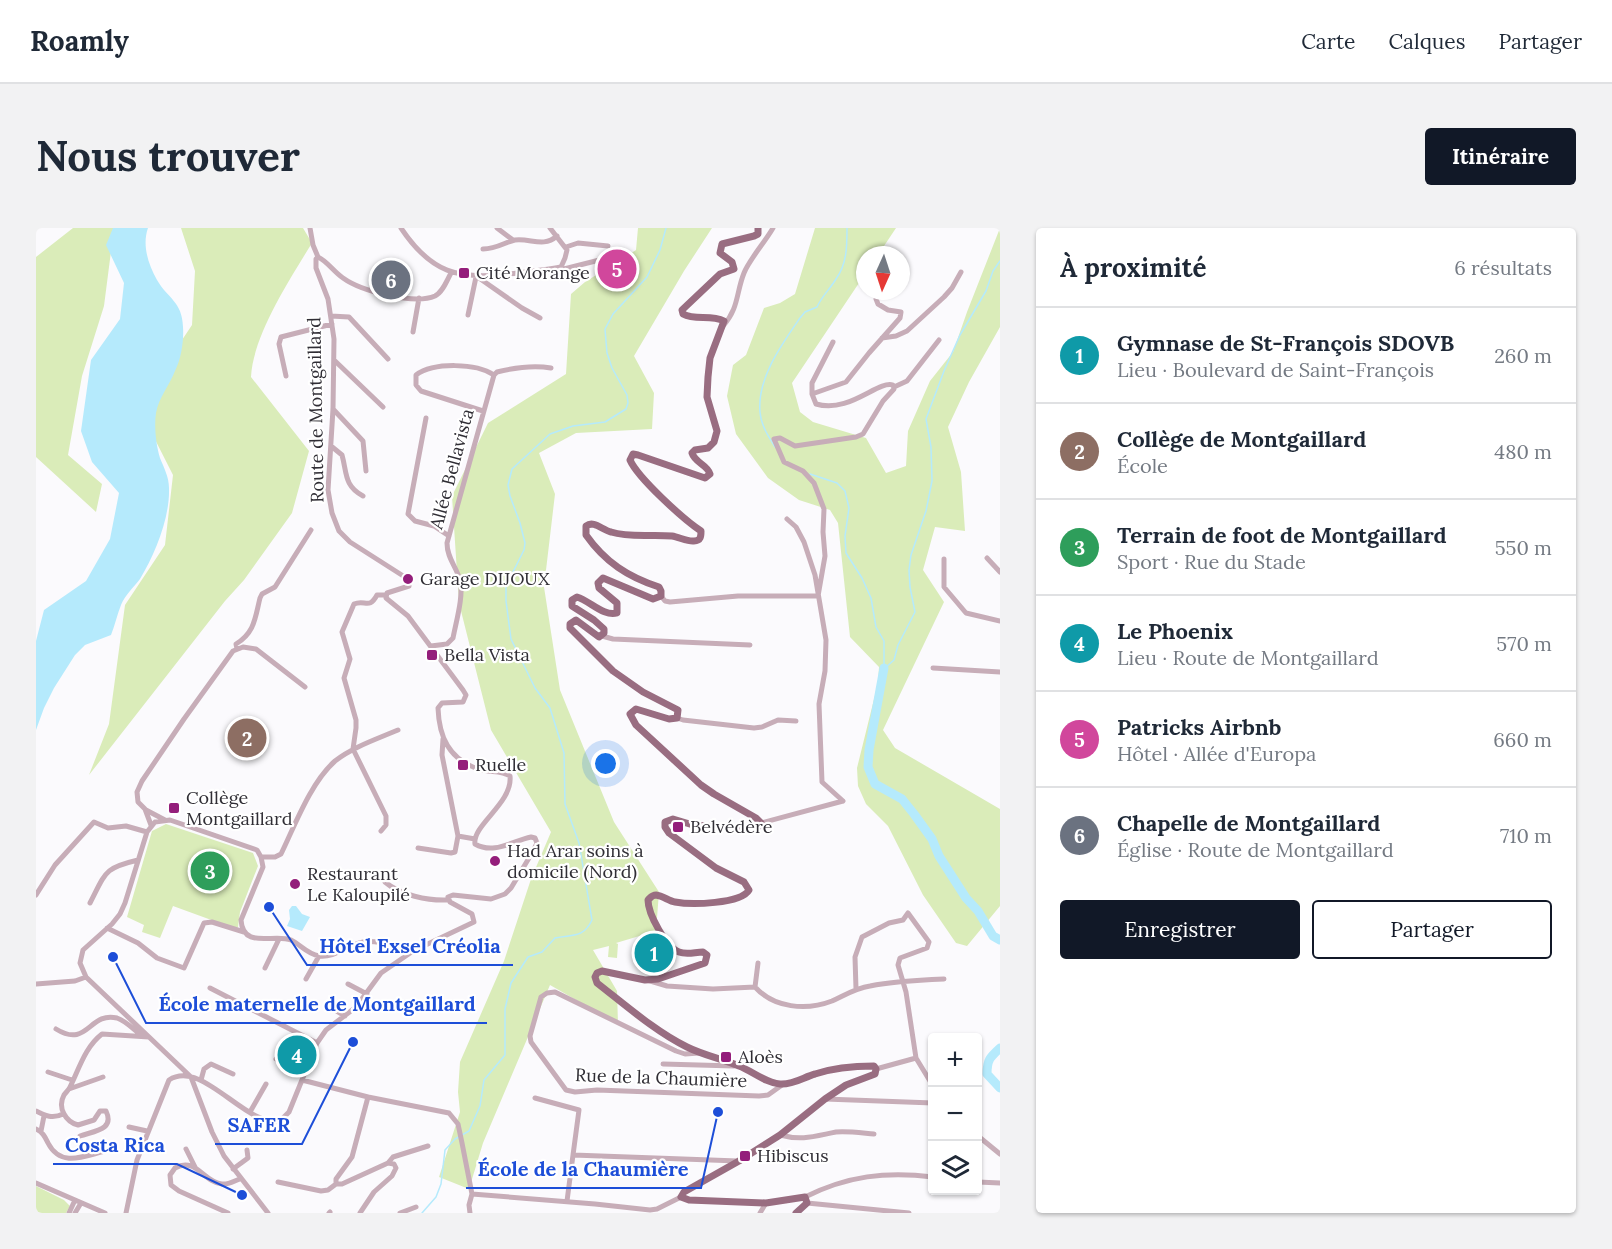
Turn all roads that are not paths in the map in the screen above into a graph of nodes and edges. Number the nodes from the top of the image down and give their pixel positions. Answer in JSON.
{"nodes":[{"id":1,"x":310,"y":228,"type":"edge"},
{"id":2,"x":400,"y":228,"type":"edge"},
{"id":3,"x":497,"y":228,"type":"edge"},
{"id":4,"x":550,"y":228,"type":"edge"},
{"id":5,"x":759,"y":229,"type":"edge"},
{"id":6,"x":772,"y":231,"type":"edge"},
{"id":7,"x":557,"y":236,"type":"junction"},
{"id":8,"x":513,"y":240,"type":"junction"},
{"id":9,"x":608,"y":246,"type":"dead end"},
{"id":10,"x":566,"y":247,"type":"junction"},
{"id":11,"x":483,"y":249,"type":"dead end"},
{"id":12,"x":615,"y":256,"type":"dead end"},
{"id":13,"x":318,"y":257,"type":"junction"},
{"id":14,"x":561,"y":267,"type":"junction"},
{"id":15,"x":961,"y":272,"type":"dead end"},
{"id":16,"x":451,"y":273,"type":"junction"},
{"id":17,"x":478,"y":277,"type":"junction"},
{"id":18,"x":419,"y":298,"type":"junction"},
{"id":19,"x":876,"y":300,"type":"edge"},
{"id":20,"x":468,"y":315,"type":"dead end"},
{"id":21,"x":331,"y":316,"type":"junction"},
{"id":22,"x":540,"y":318,"type":"dead end"},
{"id":23,"x":332,"y":324,"type":"junction"},
{"id":24,"x":723,"y":326,"type":"junction"},
{"id":25,"x":413,"y":332,"type":"dead end"},
{"id":26,"x":881,"y":338,"type":"junction"},
{"id":27,"x":939,"y":340,"type":"dead end"},
{"id":28,"x":833,"y":342,"type":"dead end"},
{"id":29,"x":388,"y":359,"type":"dead end"},
{"id":30,"x":334,"y":360,"type":"junction"},
{"id":31,"x":551,"y":368,"type":"dead end"},
{"id":32,"x":494,"y":375,"type":"junction"},
{"id":33,"x":286,"y":376,"type":"dead end"},
{"id":34,"x":894,"y":387,"type":"junction"},
{"id":35,"x":812,"y":394,"type":"junction"},
{"id":36,"x":383,"y":407,"type":"dead end"},
{"id":37,"x":333,"y":409,"type":"junction"},
{"id":38,"x":483,"y":411,"type":"junction"},
{"id":39,"x":426,"y":418,"type":"dead end"},
{"id":40,"x":331,"y":446,"type":"junction"},
{"id":41,"x":366,"y":471,"type":"dead end"},
{"id":42,"x":363,"y":496,"type":"dead end"},
{"id":43,"x":787,"y":519,"type":"dead end"},
{"id":44,"x":311,"y":530,"type":"dead end"},
{"id":45,"x":449,"y":536,"type":"junction"},
{"id":46,"x":987,"y":558,"type":"dead end"},
{"id":47,"x":944,"y":559,"type":"dead end"},
{"id":48,"x":1000,"y":572,"type":"edge"},
{"id":49,"x":386,"y":595,"type":"junction"},
{"id":50,"x":661,"y":596,"type":"junction"},
{"id":51,"x":818,"y":596,"type":"junction"},
{"id":52,"x":1000,"y":621,"type":"edge"},
{"id":53,"x":602,"y":636,"type":"junction"},
{"id":54,"x":750,"y":645,"type":"dead end"},
{"id":55,"x":431,"y":646,"type":"junction"},
{"id":56,"x":237,"y":649,"type":"junction"},
{"id":57,"x":933,"y":668,"type":"dead end"},
{"id":58,"x":1000,"y":672,"type":"edge"},
{"id":59,"x":306,"y":687,"type":"dead end"},
{"id":60,"x":677,"y":718,"type":"junction"},
{"id":61,"x":796,"y":721,"type":"dead end"},
{"id":62,"x":398,"y":730,"type":"dead end"},
{"id":63,"x":443,"y":739,"type":"junction"},
{"id":64,"x":353,"y":750,"type":"junction"},
{"id":65,"x":145,"y":809,"type":"junction"},
{"id":66,"x":166,"y":820,"type":"junction"},
{"id":67,"x":761,"y":823,"type":"junction"},
{"id":68,"x":151,"y":825,"type":"junction"},
{"id":69,"x":381,"y":831,"type":"dead end"},
{"id":70,"x":147,"y":832,"type":"junction"},
{"id":71,"x":458,"y":836,"type":"junction"},
{"id":72,"x":474,"y":839,"type":"junction"},
{"id":73,"x":418,"y":848,"type":"dead end"},
{"id":74,"x":261,"y":858,"type":"junction"},
{"id":75,"x":138,"y":860,"type":"junction"},
{"id":76,"x":385,"y":882,"type":"dead end"},
{"id":77,"x":36,"y":895,"type":"edge"},
{"id":78,"x":448,"y":900,"type":"junction"},
{"id":79,"x":90,"y":903,"type":"dead end"},
{"id":80,"x":107,"y":928,"type":"junction"},
{"id":81,"x":245,"y":933,"type":"junction"},
{"id":82,"x":279,"y":939,"type":"junction"},
{"id":83,"x":413,"y":951,"type":"junction"},
{"id":84,"x":319,"y":956,"type":"junction"},
{"id":85,"x":758,"y":963,"type":"dead end"},
{"id":86,"x":265,"y":968,"type":"dead end"},
{"id":87,"x":86,"y":977,"type":"junction"},
{"id":88,"x":306,"y":979,"type":"dead end"},
{"id":89,"x":944,"y":979,"type":"dead end"},
{"id":90,"x":645,"y":980,"type":"junction"},
{"id":91,"x":902,"y":981,"type":"junction"},
{"id":92,"x":36,"y":984,"type":"edge"},
{"id":93,"x":348,"y":984,"type":"dead end"},
{"id":94,"x":755,"y":987,"type":"junction"},
{"id":95,"x":210,"y":988,"type":"dead end"},
{"id":96,"x":856,"y":989,"type":"junction"},
{"id":97,"x":367,"y":994,"type":"junction"},
{"id":98,"x":328,"y":1006,"type":"dead end"},
{"id":99,"x":345,"y":1016,"type":"junction"},
{"id":100,"x":56,"y":1029,"type":"dead end"},
{"id":101,"x":142,"y":1036,"type":"junction"},
{"id":102,"x":151,"y":1037,"type":"junction"},
{"id":103,"x":316,"y":1043,"type":"junction"},
{"id":104,"x":701,"y":1052,"type":"junction"},
{"id":105,"x":916,"y":1058,"type":"junction"},
{"id":106,"x":276,"y":1059,"type":"dead end"},
{"id":107,"x":663,"y":1064,"type":"dead end"},
{"id":108,"x":739,"y":1066,"type":"junction"},
{"id":109,"x":876,"y":1070,"type":"junction"},
{"id":110,"x":48,"y":1072,"type":"dead end"},
{"id":111,"x":305,"y":1072,"type":"junction"},
{"id":112,"x":233,"y":1074,"type":"dead end"},
{"id":113,"x":104,"y":1077,"type":"dead end"},
{"id":114,"x":191,"y":1077,"type":"junction"},
{"id":115,"x":928,"y":1078,"type":"edge"},
{"id":116,"x":72,"y":1080,"type":"junction"},
{"id":117,"x":201,"y":1080,"type":"junction"},
{"id":118,"x":302,"y":1080,"type":"junction"},
{"id":119,"x":266,"y":1084,"type":"dead end"},
{"id":120,"x":782,"y":1085,"type":"junction"},
{"id":121,"x":69,"y":1089,"type":"junction"},
{"id":122,"x":368,"y":1097,"type":"junction"},
{"id":123,"x":534,"y":1098,"type":"dead end"},
{"id":124,"x":825,"y":1099,"type":"junction"},
{"id":125,"x":928,"y":1104,"type":"edge"},
{"id":126,"x":36,"y":1111,"type":"edge"},
{"id":127,"x":250,"y":1112,"type":"junction"},
{"id":128,"x":63,"y":1114,"type":"junction"},
{"id":129,"x":44,"y":1116,"type":"junction"},
{"id":130,"x":129,"y":1127,"type":"dead end"},
{"id":131,"x":39,"y":1130,"type":"edge"},
{"id":132,"x":147,"y":1131,"type":"junction"},
{"id":133,"x":874,"y":1134,"type":"dead end"},
{"id":134,"x":780,"y":1135,"type":"junction"},
{"id":135,"x":80,"y":1136,"type":"dead end"},
{"id":136,"x":982,"y":1139,"type":"edge"},
{"id":137,"x":428,"y":1146,"type":"dead end"},
{"id":138,"x":186,"y":1149,"type":"dead end"},
{"id":139,"x":247,"y":1150,"type":"dead end"},
{"id":140,"x":105,"y":1151,"type":"dead end"},
{"id":141,"x":1000,"y":1154,"type":"edge"},
{"id":142,"x":573,"y":1155,"type":"junction"},
{"id":143,"x":739,"y":1161,"type":"junction"},
{"id":144,"x":388,"y":1163,"type":"junction"},
{"id":145,"x":195,"y":1167,"type":"junction"},
{"id":146,"x":233,"y":1169,"type":"junction"},
{"id":147,"x":928,"y":1176,"type":"edge"},
{"id":148,"x":240,"y":1179,"type":"junction"},
{"id":149,"x":278,"y":1182,"type":"dead end"},
{"id":150,"x":982,"y":1182,"type":"edge"},
{"id":151,"x":36,"y":1184,"type":"edge"},
{"id":152,"x":1000,"y":1184,"type":"edge"},
{"id":153,"x":336,"y":1185,"type":"junction"},
{"id":154,"x":472,"y":1194,"type":"junction"},
{"id":155,"x":681,"y":1197,"type":"junction"},
{"id":156,"x":806,"y":1200,"type":"junction"},
{"id":157,"x":78,"y":1201,"type":"junction"},
{"id":158,"x":567,"y":1201,"type":"junction"},
{"id":159,"x":766,"y":1203,"type":"junction"},
{"id":160,"x":416,"y":1207,"type":"dead end"},
{"id":161,"x":69,"y":1213,"type":"edge"},
{"id":162,"x":75,"y":1213,"type":"edge"},
{"id":163,"x":105,"y":1213,"type":"edge"},
{"id":164,"x":126,"y":1213,"type":"edge"},
{"id":165,"x":228,"y":1213,"type":"edge"},
{"id":166,"x":268,"y":1213,"type":"edge"},
{"id":167,"x":360,"y":1213,"type":"edge"},
{"id":168,"x":400,"y":1213,"type":"edge"},
{"id":169,"x":468,"y":1213,"type":"edge"},
{"id":170,"x":760,"y":1213,"type":"edge"},
{"id":171,"x":796,"y":1213,"type":"edge"},
{"id":172,"x":909,"y":1213,"type":"edge"}],
"edges":[{"from":1,"to":13,"type":"street","name":"Route de Montgaillard"},
{"from":2,"to":16,"type":"street"},
{"from":3,"to":8,"type":"street"},
{"from":4,"to":7,"type":"street"},
{"from":5,"to":6,"type":"street"},
{"from":5,"to":24,"type":"main road"},
{"from":6,"to":24,"type":"street"},
{"from":7,"to":8,"type":"street"},
{"from":7,"to":10,"type":"street"},
{"from":8,"to":11,"type":"street"},
{"from":9,"to":10,"type":"street"},
{"from":10,"to":14,"type":"street"},
{"from":12,"to":14,"type":"street"},
{"from":13,"to":18,"type":"street"},
{"from":13,"to":21,"type":"street","name":"Route de Montgaillard"},
{"from":14,"to":17,"type":"street"},
{"from":15,"to":26,"type":"street"},
{"from":16,"to":17,"type":"street"},
{"from":16,"to":18,"type":"street"},
{"from":17,"to":20,"type":"street"},
{"from":17,"to":22,"type":"street"},
{"from":18,"to":25,"type":"street"},
{"from":19,"to":26,"type":"street"},
{"from":21,"to":23,"type":"street","name":"Route de Montgaillard"},
{"from":21,"to":29,"type":"street"},
{"from":23,"to":30,"type":"street","name":"Route de Montgaillard"},
{"from":23,"to":33,"type":"street"},
{"from":24,"to":50,"type":"main road"},
{"from":26,"to":35,"type":"street"},
{"from":27,"to":34,"type":"street"},
{"from":28,"to":35,"type":"street"},
{"from":30,"to":36,"type":"street"},
{"from":30,"to":37,"type":"street","name":"Route de Montgaillard"},
{"from":31,"to":32,"type":"street"},
{"from":32,"to":38,"type":"street","name":"Allée Bellavista"},
{"from":32,"to":38,"type":"street"},
{"from":34,"to":35,"type":"street"},
{"from":34,"to":51,"type":"street"},
{"from":37,"to":40,"type":"street","name":"Route de Montgaillard"},
{"from":37,"to":41,"type":"street"},
{"from":38,"to":45,"type":"street","name":"Allée Bellavista"},
{"from":39,"to":45,"type":"street"},
{"from":40,"to":42,"type":"street"},
{"from":40,"to":49,"type":"street","name":"Route de Montgaillard"},
{"from":43,"to":51,"type":"street"},
{"from":44,"to":56,"type":"street"},
{"from":45,"to":55,"type":"street","name":"Allée Bellavista"},
{"from":46,"to":48,"type":"street"},
{"from":47,"to":52,"type":"street"},
{"from":49,"to":55,"type":"street"},
{"from":49,"to":64,"type":"street"},
{"from":50,"to":51,"type":"street"},
{"from":50,"to":53,"type":"main road"},
{"from":51,"to":67,"type":"street"},
{"from":53,"to":54,"type":"street"},
{"from":53,"to":60,"type":"main road"},
{"from":55,"to":63,"type":"street"},
{"from":56,"to":59,"type":"street"},
{"from":56,"to":65,"type":"street"},
{"from":57,"to":58,"type":"street"},
{"from":60,"to":61,"type":"street"},
{"from":60,"to":67,"type":"main road"},
{"from":62,"to":64,"type":"street"},
{"from":63,"to":71,"type":"street"},
{"from":63,"to":72,"type":"street"},
{"from":64,"to":69,"type":"street"},
{"from":64,"to":74,"type":"street"},
{"from":65,"to":66,"type":"street"},
{"from":65,"to":68,"type":"street"},
{"from":66,"to":68,"type":"street"},
{"from":66,"to":74,"type":"street"},
{"from":67,"to":90,"type":"main road"},
{"from":68,"to":70,"type":"street"},
{"from":70,"to":75,"type":"street"},
{"from":70,"to":77,"type":"street"},
{"from":71,"to":72,"type":"street"},
{"from":71,"to":73,"type":"street"},
{"from":72,"to":78,"type":"street"},
{"from":74,"to":81,"type":"street"},
{"from":75,"to":79,"type":"street"},
{"from":75,"to":80,"type":"street"},
{"from":76,"to":78,"type":"street"},
{"from":78,"to":83,"type":"street"},
{"from":80,"to":81,"type":"street"},
{"from":80,"to":87,"type":"street"},
{"from":81,"to":82,"type":"street"},
{"from":82,"to":84,"type":"street"},
{"from":82,"to":86,"type":"street"},
{"from":83,"to":84,"type":"street"},
{"from":83,"to":97,"type":"street"},
{"from":84,"to":88,"type":"street"},
{"from":85,"to":94,"type":"street"},
{"from":87,"to":92,"type":"street"},
{"from":87,"to":102,"type":"street"},
{"from":89,"to":91,"type":"street"},
{"from":90,"to":94,"type":"street"},
{"from":90,"to":104,"type":"main road"},
{"from":91,"to":96,"type":"street"},
{"from":91,"to":96,"type":"street"},
{"from":91,"to":105,"type":"street"},
{"from":93,"to":97,"type":"street"},
{"from":94,"to":96,"type":"street"},
{"from":95,"to":103,"type":"street"},
{"from":97,"to":99,"type":"street"},
{"from":98,"to":99,"type":"street"},
{"from":99,"to":103,"type":"street"},
{"from":100,"to":101,"type":"street"},
{"from":101,"to":102,"type":"street"},
{"from":101,"to":116,"type":"street"},
{"from":102,"to":114,"type":"street"},
{"from":103,"to":111,"type":"street"},
{"from":104,"to":108,"type":"main road"},
{"from":104,"to":120,"type":"street","name":"Rue de la Chaumière"},
{"from":105,"to":109,"type":"street"},
{"from":105,"to":115,"type":"street"},
{"from":106,"to":111,"type":"street"},
{"from":107,"to":108,"type":"street"},
{"from":108,"to":120,"type":"main road"},
{"from":109,"to":120,"type":"main road"},
{"from":109,"to":124,"type":"main road"},
{"from":110,"to":116,"type":"street"},
{"from":111,"to":118,"type":"street"},
{"from":112,"to":117,"type":"street"},
{"from":113,"to":121,"type":"street"},
{"from":114,"to":117,"type":"street"},
{"from":114,"to":132,"type":"street"},
{"from":114,"to":146,"type":"street"},
{"from":116,"to":121,"type":"street"},
{"from":117,"to":127,"type":"street"},
{"from":118,"to":122,"type":"street"},
{"from":118,"to":127,"type":"street"},
{"from":119,"to":127,"type":"street"},
{"from":121,"to":128,"type":"street"},
{"from":122,"to":153,"type":"street"},
{"from":122,"to":154,"type":"street"},
{"from":123,"to":142,"type":"street"},
{"from":124,"to":125,"type":"street"},
{"from":124,"to":134,"type":"main road"},
{"from":126,"to":129,"type":"street"},
{"from":128,"to":129,"type":"street"},
{"from":128,"to":135,"type":"street"},
{"from":129,"to":131,"type":"street"},
{"from":130,"to":132,"type":"street"},
{"from":131,"to":140,"type":"street"},
{"from":132,"to":164,"type":"street"},
{"from":133,"to":134,"type":"street"},
{"from":134,"to":143,"type":"main road"},
{"from":136,"to":141,"type":"street"},
{"from":137,"to":144,"type":"street"},
{"from":138,"to":145,"type":"street"},
{"from":139,"to":146,"type":"street"},
{"from":142,"to":143,"type":"street"},
{"from":142,"to":158,"type":"street"},
{"from":143,"to":155,"type":"main road"},
{"from":144,"to":153,"type":"street"},
{"from":144,"to":167,"type":"street"},
{"from":145,"to":148,"type":"street"},
{"from":145,"to":165,"type":"street"},
{"from":146,"to":148,"type":"street"},
{"from":147,"to":156,"type":"street"},
{"from":148,"to":166,"type":"street"},
{"from":149,"to":153,"type":"street"},
{"from":150,"to":152,"type":"street"},
{"from":151,"to":157,"type":"street"},
{"from":154,"to":158,"type":"street"},
{"from":154,"to":169,"type":"street"},
{"from":155,"to":158,"type":"street"},
{"from":155,"to":159,"type":"main road"},
{"from":156,"to":159,"type":"main road"},
{"from":156,"to":171,"type":"main road"},
{"from":156,"to":172,"type":"street"},
{"from":157,"to":161,"type":"street"},
{"from":157,"to":162,"type":"street"},
{"from":157,"to":163,"type":"street"},
{"from":159,"to":170,"type":"street"},
{"from":160,"to":168,"type":"street"}]}
